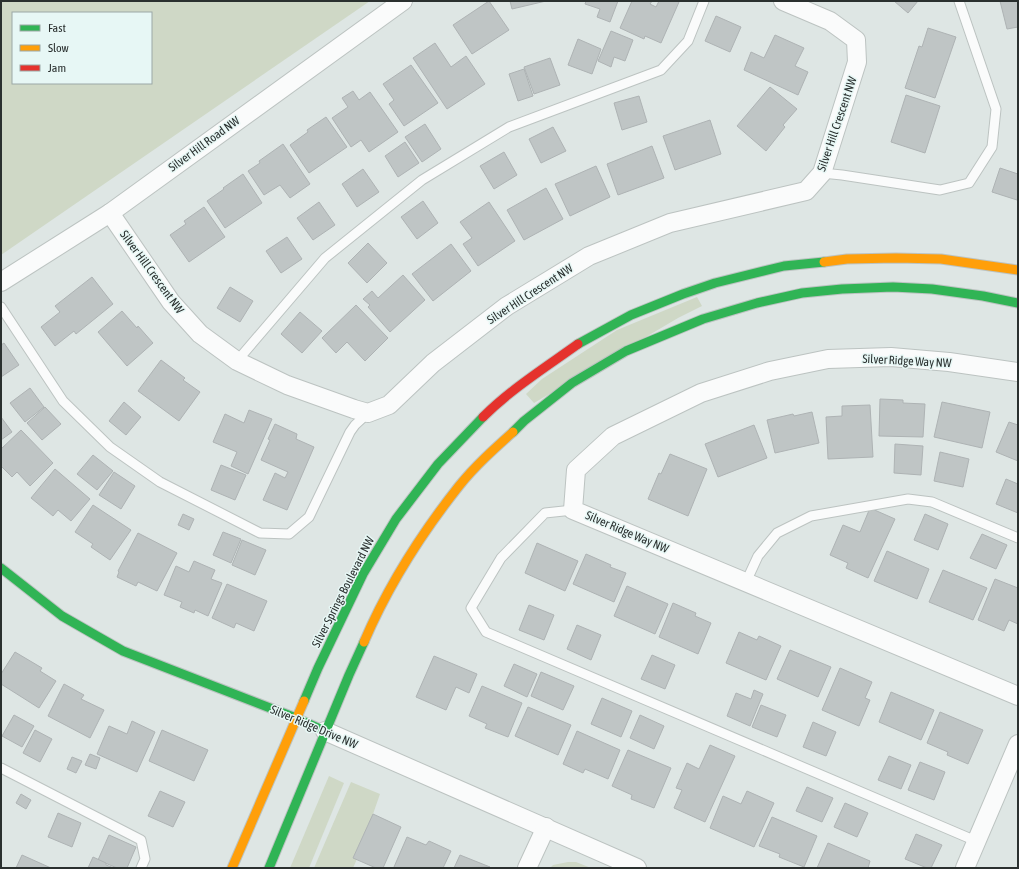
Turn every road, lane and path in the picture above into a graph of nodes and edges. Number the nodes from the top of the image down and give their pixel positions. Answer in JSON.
{"nodes":[{"id":1,"x":403,"y":1,"type":"edge"},
{"id":2,"x":704,"y":1,"type":"edge"},
{"id":3,"x":783,"y":1,"type":"edge"},
{"id":4,"x":959,"y":1,"type":"edge"},
{"id":5,"x":822,"y":173,"type":"junction"},
{"id":6,"x":110,"y":213,"type":"junction"},
{"id":7,"x":1018,"y":270,"type":"edge"},
{"id":8,"x":1,"y":282,"type":"edge"},
{"id":9,"x":1018,"y":303,"type":"edge"},
{"id":10,"x":1,"y":308,"type":"edge"},
{"id":11,"x":237,"y":361,"type":"junction"},
{"id":12,"x":1018,"y":372,"type":"edge"},
{"id":13,"x":368,"y":413,"type":"junction"},
{"id":14,"x":573,"y":510,"type":"junction"},
{"id":15,"x":1018,"y":538,"type":"edge"},
{"id":16,"x":1,"y":568,"type":"edge"},
{"id":17,"x":746,"y":582,"type":"junction"},
{"id":18,"x":1018,"y":696,"type":"edge"},
{"id":19,"x":296,"y":718,"type":"junction"},
{"id":20,"x":325,"y":731,"type":"junction"},
{"id":21,"x":1018,"y":744,"type":"edge"},
{"id":22,"x":1,"y":768,"type":"edge"},
{"id":23,"x":546,"y":827,"type":"junction"},
{"id":24,"x":976,"y":841,"type":"junction"},
{"id":25,"x":142,"y":868,"type":"edge"},
{"id":26,"x":232,"y":868,"type":"edge"},
{"id":27,"x":269,"y":868,"type":"edge"},
{"id":28,"x":527,"y":868,"type":"edge"},
{"id":29,"x":637,"y":868,"type":"edge"},
{"id":30,"x":965,"y":868,"type":"edge"}],
"edges":[{"from":1,"to":6,"type":"street","name":"Silver Hill Road NW"},
{"from":2,"to":11,"type":"lane"},
{"from":3,"to":5,"type":"street","name":"Silver Hill Crescent NW"},
{"from":4,"to":5,"type":"lane"},
{"from":5,"to":13,"type":"street","name":"Silver Hill Crescent NW"},
{"from":6,"to":8,"type":"street","name":"Silver Hill Road NW"},
{"from":6,"to":11,"type":"street","name":"Silver Hill Crescent NW"},
{"from":7,"to":19,"type":"street","name":"Silver Springs Boulevard NW"},
{"from":9,"to":20,"type":"street"},
{"from":10,"to":13,"type":"lane"},
{"from":11,"to":13,"type":"street","name":"Silver Hill Crescent NW"},
{"from":12,"to":14,"type":"street","name":"Silver Ridge Way NW"},
{"from":14,"to":17,"type":"street","name":"Silver Ridge Way NW"},
{"from":14,"to":24,"type":"lane"},
{"from":15,"to":17,"type":"lane"},
{"from":16,"to":19,"type":"street","name":"Silver Ridge Drive NW"},
{"from":17,"to":18,"type":"street","name":"Silver Ridge Way NW"},
{"from":19,"to":20,"type":"street","name":"Silver Ridge Drive NW"},
{"from":19,"to":26,"type":"street","name":"Silver Springs Boulevard NW"},
{"from":20,"to":23,"type":"street","name":"Silver Ridge Drive NW"},
{"from":20,"to":27,"type":"street"},
{"from":21,"to":24,"type":"street"},
{"from":22,"to":25,"type":"lane"},
{"from":23,"to":28,"type":"street"},
{"from":23,"to":29,"type":"street","name":"Silver Ridge Drive NW"},
{"from":24,"to":30,"type":"street"}]}
